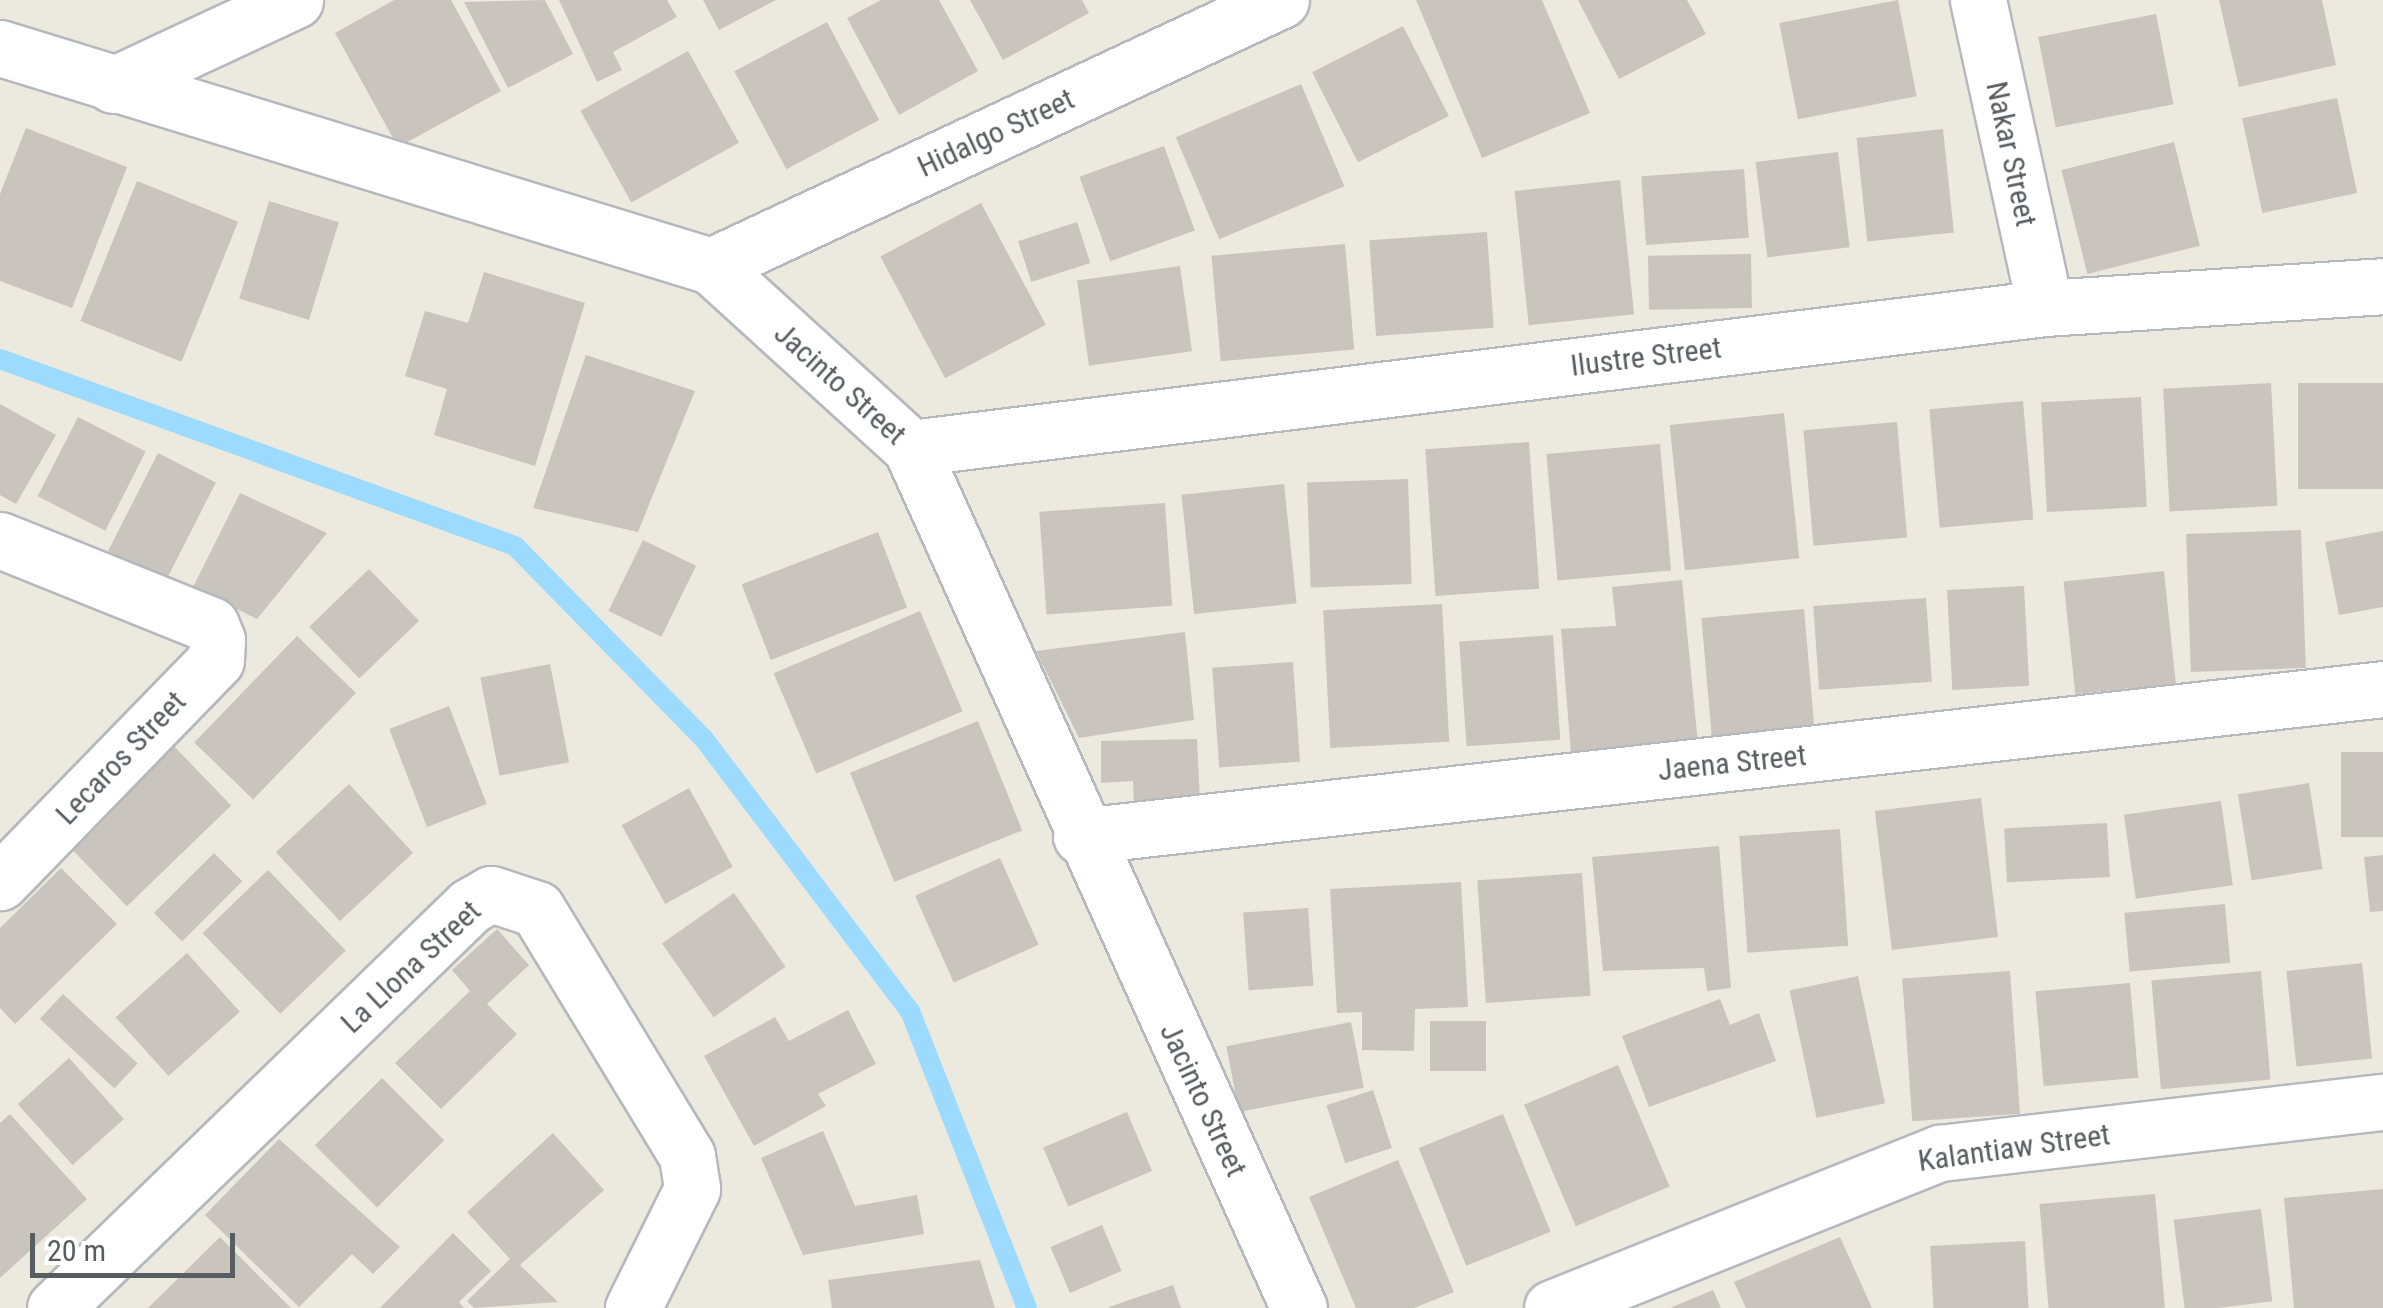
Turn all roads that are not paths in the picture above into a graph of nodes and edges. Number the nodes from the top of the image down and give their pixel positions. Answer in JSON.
{"nodes":[{"id":1,"x":296,"y":0,"type":"edge"},
{"id":2,"x":1281,"y":0,"type":"edge"},
{"id":3,"x":1978,"y":0,"type":"edge"},
{"id":4,"x":0,"y":48,"type":"edge"},
{"id":5,"x":112,"y":85,"type":"junction"},
{"id":6,"x":711,"y":266,"type":"junction"},
{"id":7,"x":2383,"y":286,"type":"edge"},
{"id":8,"x":2045,"y":308,"type":"junction"},
{"id":9,"x":911,"y":448,"type":"junction"},
{"id":10,"x":0,"y":540,"type":"edge"},
{"id":11,"x":2383,"y":689,"type":"edge"},
{"id":12,"x":1081,"y":836,"type":"junction"},
{"id":13,"x":0,"y":882,"type":"edge"},
{"id":14,"x":2383,"y":1102,"type":"edge"},
{"id":15,"x":54,"y":1308,"type":"edge"},
{"id":16,"x":633,"y":1308,"type":"edge"},
{"id":17,"x":1298,"y":1308,"type":"edge"},
{"id":18,"x":1552,"y":1308,"type":"edge"}],
"edges":[{"from":1,"to":5,"type":"street"},
{"from":2,"to":6,"type":"street","name":"Hidalgo Street"},
{"from":3,"to":8,"type":"street","name":"Nakar Street"},
{"from":4,"to":5,"type":"street","name":"Jacinto Street"},
{"from":5,"to":6,"type":"street","name":"Jacinto Street"},
{"from":6,"to":9,"type":"street","name":"Jacinto Street"},
{"from":7,"to":8,"type":"street","name":"Ilustre Street"},
{"from":8,"to":9,"type":"street","name":"Ilustre Street"},
{"from":9,"to":12,"type":"street","name":"Jacinto Street"},
{"from":10,"to":13,"type":"street","name":"Lecaros Street"},
{"from":11,"to":12,"type":"street","name":"Jaena Street"},
{"from":12,"to":17,"type":"street","name":"Jacinto Street"},
{"from":14,"to":18,"type":"street","name":"Kalantiaw Street"},
{"from":15,"to":16,"type":"street","name":"La Llona Street"}]}
